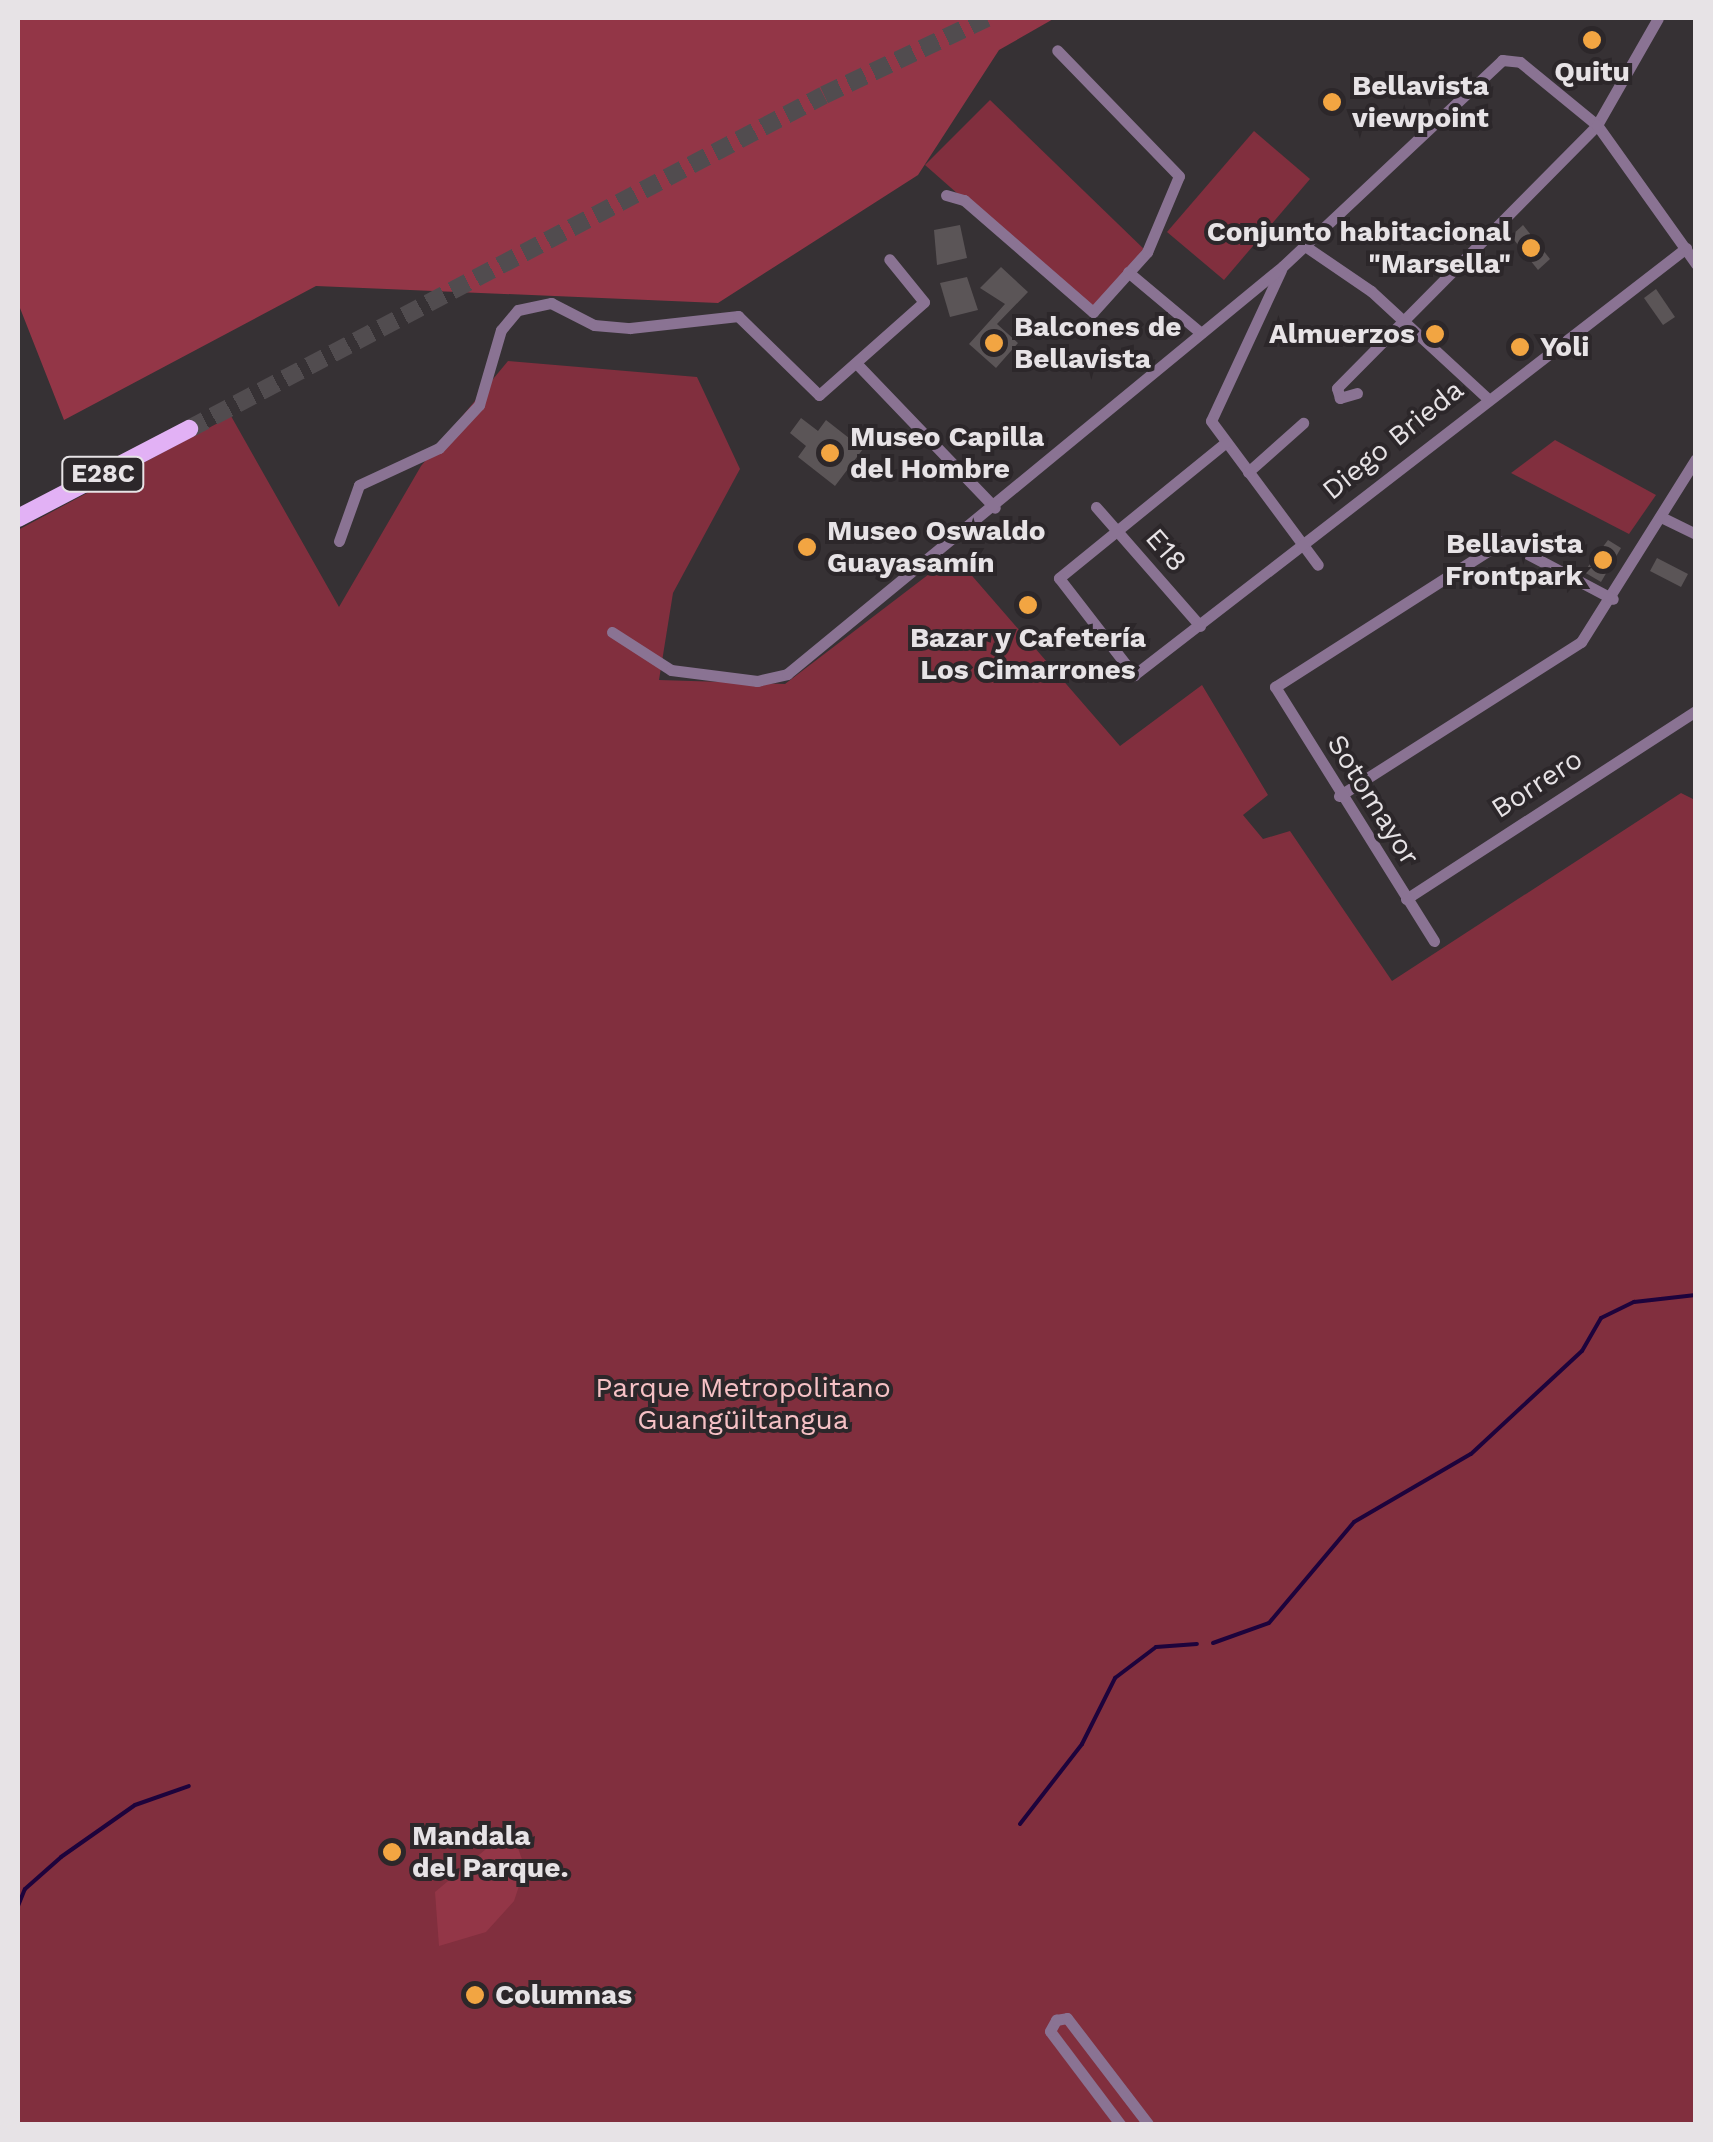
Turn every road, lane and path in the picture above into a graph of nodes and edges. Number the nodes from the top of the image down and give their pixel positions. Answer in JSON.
{"nodes":[{"id":1,"x":1658,"y":18,"type":"edge"},
{"id":2,"x":1057,"y":50,"type":"dead end"},
{"id":3,"x":1597,"y":126,"type":"junction"},
{"id":4,"x":946,"y":194,"type":"dead end"},
{"id":5,"x":1305,"y":246,"type":"junction"},
{"id":6,"x":1686,"y":248,"type":"junction"},
{"id":7,"x":889,"y":259,"type":"dead end"},
{"id":8,"x":1696,"y":264,"type":"edge"},
{"id":9,"x":1282,"y":266,"type":"junction"},
{"id":10,"x":1128,"y":272,"type":"junction"},
{"id":11,"x":1406,"y":323,"type":"junction"},
{"id":12,"x":1201,"y":333,"type":"junction"},
{"id":13,"x":857,"y":364,"type":"junction"},
{"id":14,"x":1357,"y":393,"type":"dead end"},
{"id":15,"x":1486,"y":396,"type":"junction"},
{"id":16,"x":1303,"y":422,"type":"dead end"},
{"id":17,"x":1225,"y":443,"type":"junction"},
{"id":18,"x":1696,"y":459,"type":"edge"},
{"id":19,"x":1248,"y":472,"type":"junction"},
{"id":20,"x":1096,"y":506,"type":"dead end"},
{"id":21,"x":995,"y":508,"type":"junction"},
{"id":22,"x":18,"y":510,"type":"edge"},
{"id":23,"x":1661,"y":517,"type":"junction"},
{"id":24,"x":18,"y":518,"type":"edge"},
{"id":25,"x":1116,"y":530,"type":"junction"},
{"id":26,"x":1696,"y":534,"type":"edge"},
{"id":27,"x":339,"y":541,"type":"dead end"},
{"id":28,"x":1303,"y":545,"type":"junction"},
{"id":29,"x":1318,"y":566,"type":"dead end"},
{"id":30,"x":1613,"y":599,"type":"junction"},
{"id":31,"x":1200,"y":626,"type":"junction"},
{"id":32,"x":612,"y":632,"type":"dead end"},
{"id":33,"x":1696,"y":711,"type":"edge"},
{"id":34,"x":1340,"y":796,"type":"junction"},
{"id":35,"x":1406,"y":899,"type":"junction"},
{"id":36,"x":1434,"y":941,"type":"dead end"},
{"id":37,"x":1120,"y":2124,"type":"edge"},
{"id":38,"x":1148,"y":2124,"type":"edge"}],
"edges":[{"from":1,"to":3,"type":"street"},
{"from":2,"to":10,"type":"street"},
{"from":3,"to":5,"type":"street"},
{"from":3,"to":6,"type":"street"},
{"from":3,"to":11,"type":"street"},
{"from":4,"to":10,"type":"street"},
{"from":5,"to":9,"type":"street"},
{"from":5,"to":11,"type":"street"},
{"from":6,"to":8,"type":"street"},
{"from":6,"to":15,"type":"street","name":"Diego Brieda"},
{"from":7,"to":13,"type":"street"},
{"from":9,"to":12,"type":"street"},
{"from":9,"to":17,"type":"street"},
{"from":10,"to":12,"type":"street"},
{"from":11,"to":14,"type":"street"},
{"from":11,"to":15,"type":"street"},
{"from":12,"to":21,"type":"street"},
{"from":13,"to":21,"type":"street"},
{"from":13,"to":27,"type":"street"},
{"from":15,"to":28,"type":"street","name":"Diego Brieda"},
{"from":16,"to":19,"type":"street"},
{"from":17,"to":19,"type":"street"},
{"from":17,"to":25,"type":"street"},
{"from":18,"to":23,"type":"street"},
{"from":19,"to":28,"type":"street"},
{"from":20,"to":25,"type":"street","name":"E18"},
{"from":21,"to":32,"type":"street"},
{"from":22,"to":24,"type":"main road","number":"E28C"},
{"from":23,"to":26,"type":"street"},
{"from":23,"to":30,"type":"street"},
{"from":25,"to":31,"type":"street","name":"E18"},
{"from":25,"to":31,"type":"street","name":"Diego Brieda"},
{"from":28,"to":29,"type":"street"},
{"from":28,"to":31,"type":"street","name":"Diego Brieda"},
{"from":30,"to":34,"type":"street"},
{"from":30,"to":34,"type":"street","name":"Sotomayor"},
{"from":33,"to":35,"type":"street","name":"Borrero"},
{"from":34,"to":35,"type":"street","name":"Sotomayor"},
{"from":35,"to":36,"type":"street","name":"Sotomayor"},
{"from":37,"to":38,"type":"street"}]}
